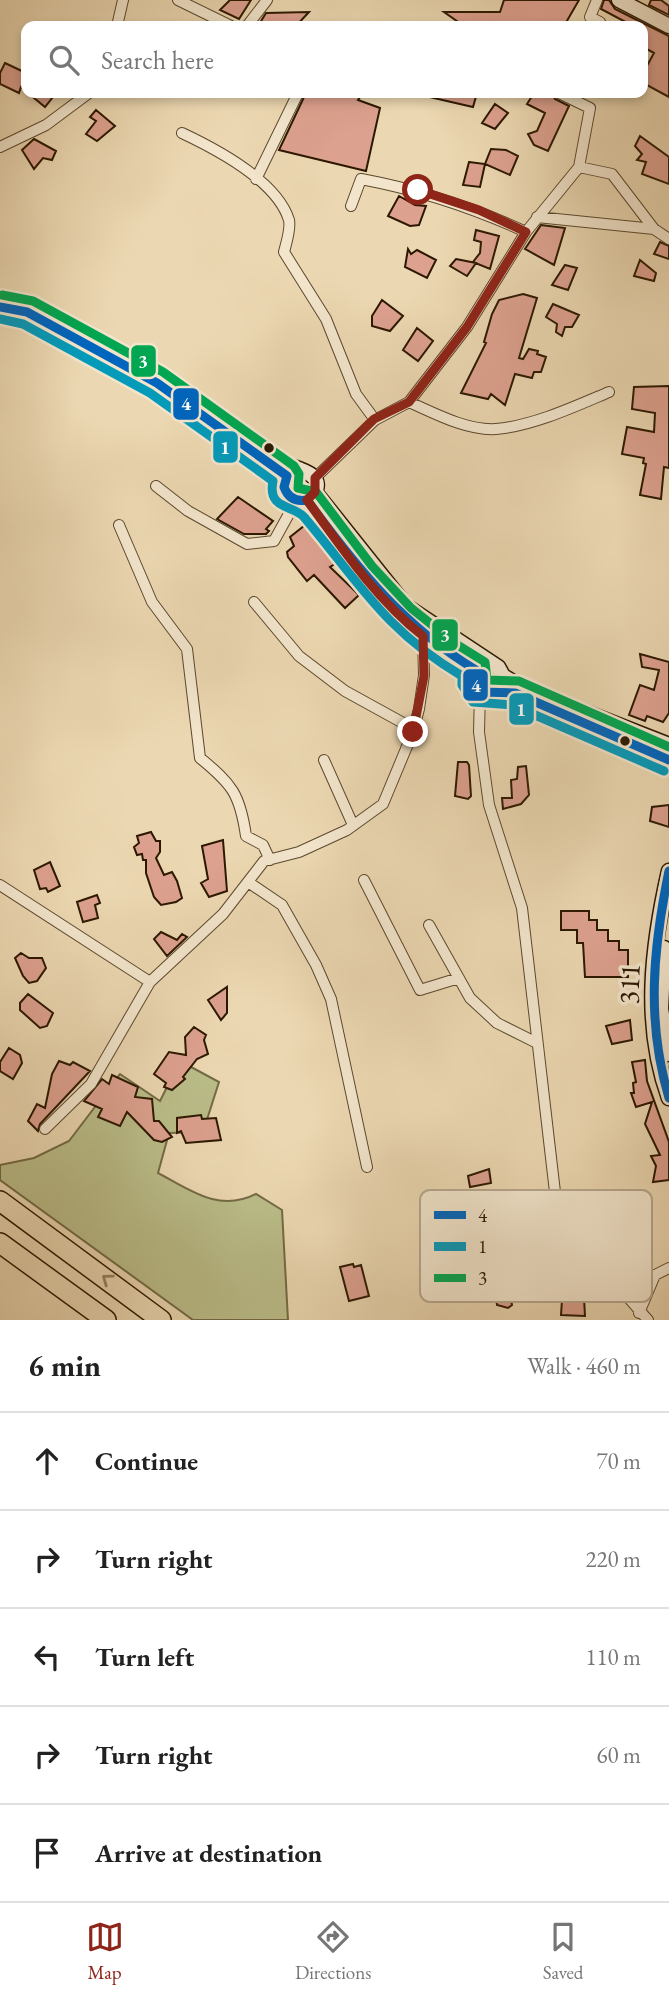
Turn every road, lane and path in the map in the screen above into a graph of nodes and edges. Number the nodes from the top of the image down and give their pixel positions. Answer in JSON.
{"nodes":[{"id":1,"x":123,"y":0,"type":"edge"},
{"id":2,"x":178,"y":0,"type":"edge"},
{"id":3,"x":267,"y":0,"type":"edge"},
{"id":4,"x":597,"y":0,"type":"edge"},
{"id":5,"x":620,"y":0,"type":"edge"},
{"id":6,"x":118,"y":21,"type":"edge"},
{"id":7,"x":221,"y":21,"type":"edge"},
{"id":8,"x":251,"y":21,"type":"edge"},
{"id":9,"x":598,"y":21,"type":"edge"},
{"id":10,"x":669,"y":26,"type":"edge"},
{"id":11,"x":82,"y":98,"type":"edge"},
{"id":12,"x":296,"y":98,"type":"edge"},
{"id":13,"x":569,"y":98,"type":"edge"},
{"id":14,"x":182,"y":133,"type":"dead end"},
{"id":15,"x":0,"y":147,"type":"edge"},
{"id":16,"x":579,"y":167,"type":"junction"},
{"id":17,"x":256,"y":179,"type":"junction"},
{"id":18,"x":351,"y":206,"type":"dead end"},
{"id":19,"x":537,"y":217,"type":"junction"},
{"id":20,"x":654,"y":229,"type":"junction"},
{"id":21,"x":526,"y":232,"type":"junction"},
{"id":22,"x":669,"y":239,"type":"edge"},
{"id":23,"x":0,"y":304,"type":"edge"},
{"id":24,"x":609,"y":392,"type":"dead end"},
{"id":25,"x":409,"y":402,"type":"junction"},
{"id":26,"x":374,"y":419,"type":"junction"},
{"id":27,"x":293,"y":472,"type":"junction"},
{"id":28,"x":156,"y":486,"type":"dead end"},
{"id":29,"x":308,"y":493,"type":"junction"},
{"id":30,"x":119,"y":525,"type":"dead end"},
{"id":31,"x":254,"y":602,"type":"dead end"},
{"id":32,"x":423,"y":636,"type":"junction"},
{"id":33,"x":491,"y":664,"type":"junction"},
{"id":34,"x":476,"y":670,"type":"junction"},
{"id":35,"x":503,"y":676,"type":"junction"},
{"id":36,"x":498,"y":691,"type":"junction"},
{"id":37,"x":480,"y":692,"type":"junction"},
{"id":38,"x":414,"y":729,"type":"junction"},
{"id":39,"x":669,"y":746,"type":"edge"},
{"id":40,"x":324,"y":760,"type":"dead end"},
{"id":41,"x":669,"y":760,"type":"edge"},
{"id":42,"x":353,"y":825,"type":"junction"},
{"id":43,"x":270,"y":860,"type":"junction"},
{"id":44,"x":669,"y":871,"type":"edge"},
{"id":45,"x":364,"y":880,"type":"dead end"},
{"id":46,"x":248,"y":882,"type":"junction"},
{"id":47,"x":0,"y":885,"type":"edge"},
{"id":48,"x":429,"y":925,"type":"dead end"},
{"id":49,"x":669,"y":925,"type":"edge"},
{"id":50,"x":459,"y":978,"type":"junction"},
{"id":51,"x":150,"y":982,"type":"junction"},
{"id":52,"x":535,"y":1042,"type":"junction"},
{"id":53,"x":669,"y":1054,"type":"edge"},
{"id":54,"x":669,"y":1098,"type":"edge"},
{"id":55,"x":45,"y":1129,"type":"dead end"},
{"id":56,"x":367,"y":1167,"type":"dead end"},
{"id":57,"x":554,"y":1190,"type":"edge"},
{"id":58,"x":0,"y":1201,"type":"edge"},
{"id":59,"x":0,"y":1242,"type":"edge"},
{"id":60,"x":669,"y":1268,"type":"edge"},
{"id":61,"x":652,"y":1282,"type":"edge"},
{"id":62,"x":630,"y":1302,"type":"edge"},
{"id":63,"x":643,"y":1302,"type":"edge"},
{"id":64,"x":639,"y":1312,"type":"junction"},
{"id":65,"x":106,"y":1320,"type":"edge"},
{"id":66,"x":162,"y":1320,"type":"edge"},
{"id":67,"x":648,"y":1320,"type":"edge"}],
"edges":[{"from":1,"to":6,"type":"street"},
{"from":2,"to":7,"type":"street"},
{"from":3,"to":8,"type":"street"},
{"from":4,"to":9,"type":"street"},
{"from":5,"to":10,"type":"street"},
{"from":11,"to":15,"type":"street"},
{"from":12,"to":17,"type":"street"},
{"from":13,"to":16,"type":"street"},
{"from":14,"to":17,"type":"street"},
{"from":16,"to":19,"type":"street"},
{"from":16,"to":20,"type":"street"},
{"from":17,"to":26,"type":"street"},
{"from":18,"to":21,"type":"street"},
{"from":19,"to":20,"type":"street"},
{"from":19,"to":21,"type":"street"},
{"from":20,"to":22,"type":"street"},
{"from":21,"to":25,"type":"street"},
{"from":23,"to":27,"type":"street"},
{"from":24,"to":25,"type":"street"},
{"from":25,"to":26,"type":"street"},
{"from":26,"to":29,"type":"street"},
{"from":27,"to":29,"type":"street"},
{"from":27,"to":29,"type":"street"},
{"from":28,"to":29,"type":"street"},
{"from":29,"to":32,"type":"street"},
{"from":29,"to":33,"type":"street"},
{"from":30,"to":43,"type":"street"},
{"from":31,"to":38,"type":"street"},
{"from":32,"to":34,"type":"street"},
{"from":32,"to":38,"type":"street"},
{"from":33,"to":34,"type":"street"},
{"from":33,"to":35,"type":"street"},
{"from":34,"to":37,"type":"street"},
{"from":35,"to":36,"type":"street"},
{"from":35,"to":39,"type":"street"},
{"from":36,"to":37,"type":"street"},
{"from":36,"to":41,"type":"street"},
{"from":37,"to":52,"type":"street"},
{"from":38,"to":42,"type":"street"},
{"from":40,"to":42,"type":"street"},
{"from":42,"to":43,"type":"street"},
{"from":43,"to":46,"type":"street"},
{"from":44,"to":54,"type":"street","name":"311"},
{"from":45,"to":50,"type":"street"},
{"from":46,"to":51,"type":"street"},
{"from":46,"to":56,"type":"street"},
{"from":47,"to":51,"type":"street"},
{"from":48,"to":50,"type":"street"},
{"from":49,"to":53,"type":"street","name":"311"},
{"from":50,"to":52,"type":"street"},
{"from":51,"to":55,"type":"street"},
{"from":52,"to":57,"type":"street"},
{"from":66,"to":58,"type":"highway","one_way":true},
{"from":59,"to":65,"type":"highway"},
{"from":60,"to":61,"type":"street"},
{"from":62,"to":64,"type":"street"},
{"from":63,"to":64,"type":"street"},
{"from":64,"to":67,"type":"street"}]}
